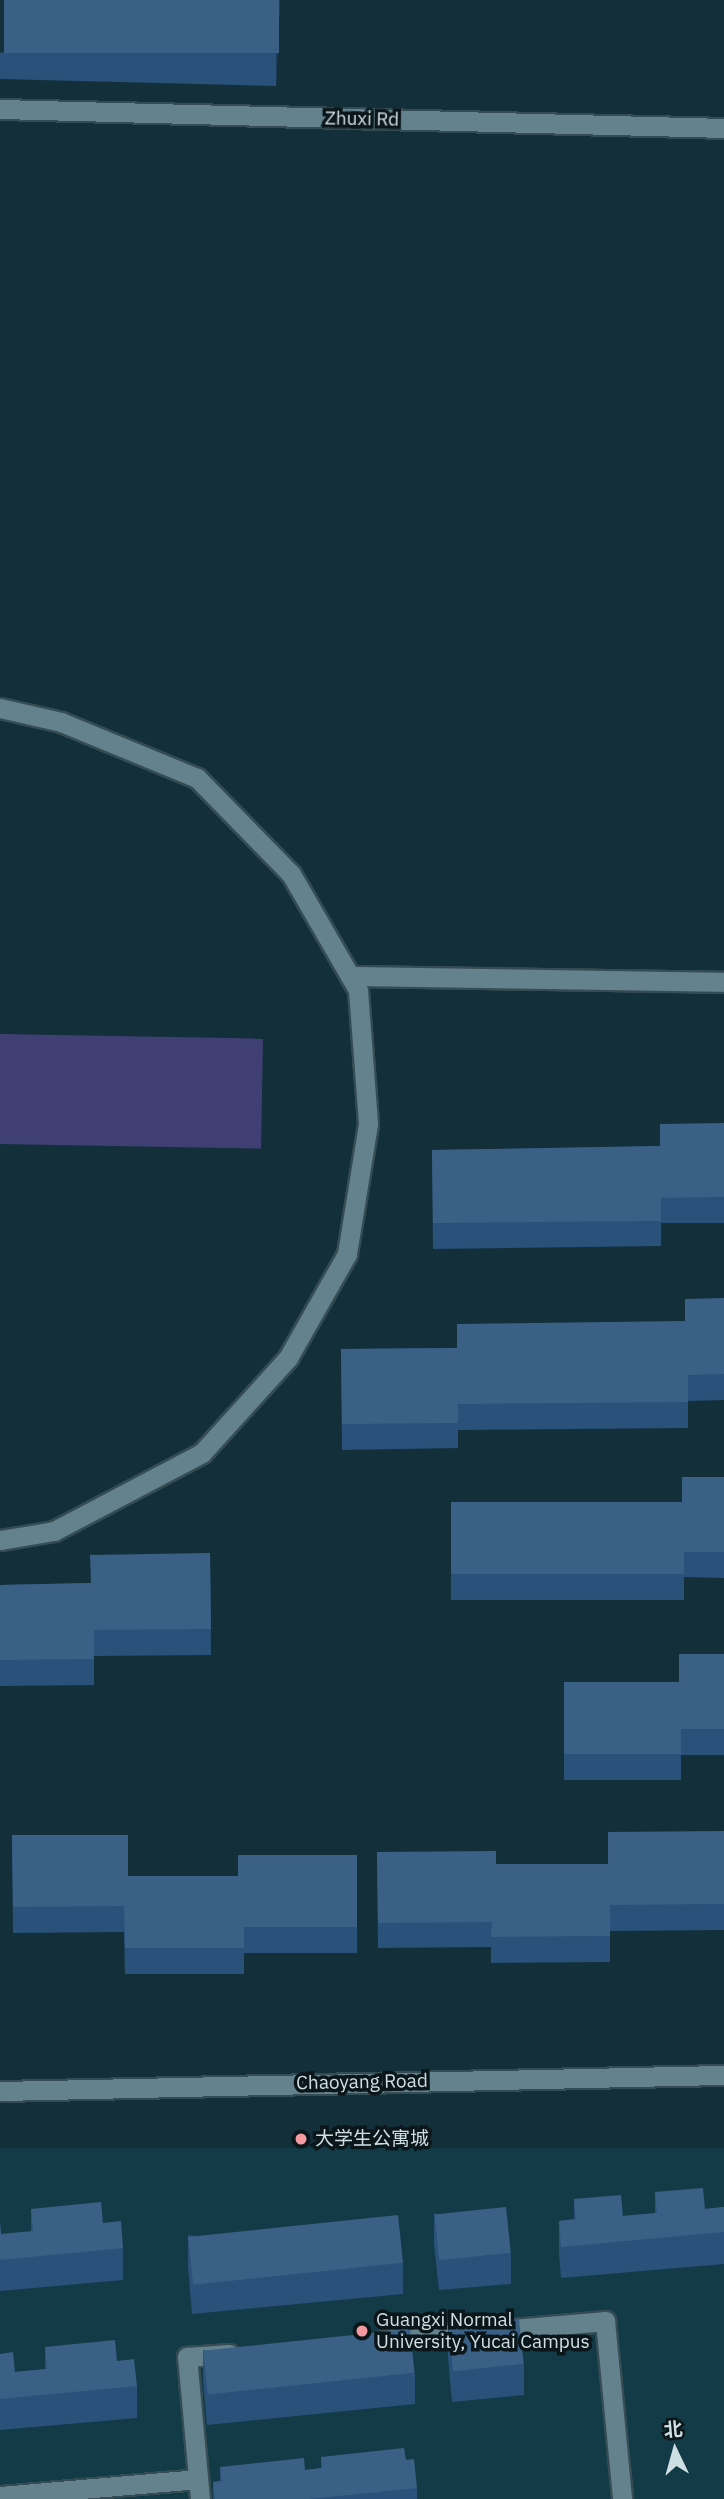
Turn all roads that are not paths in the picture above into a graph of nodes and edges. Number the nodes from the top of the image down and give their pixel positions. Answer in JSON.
{"nodes":[{"id":1,"x":0,"y":109,"type":"edge"},
{"id":2,"x":724,"y":128,"type":"edge"},
{"id":3,"x":0,"y":708,"type":"edge"},
{"id":4,"x":350,"y":976,"type":"junction"},
{"id":5,"x":724,"y":982,"type":"edge"},
{"id":6,"x":0,"y":1540,"type":"edge"},
{"id":7,"x":724,"y":2075,"type":"edge"},
{"id":8,"x":0,"y":2091,"type":"edge"},
{"id":9,"x":368,"y":2341,"type":"edge"},
{"id":10,"x":257,"y":2351,"type":"edge"},
{"id":11,"x":198,"y":2479,"type":"junction"},
{"id":12,"x":0,"y":2496,"type":"edge"},
{"id":13,"x":200,"y":2499,"type":"edge"},
{"id":14,"x":622,"y":2499,"type":"edge"}],
"edges":[{"from":1,"to":2,"type":"street","name":"Zhuxi Rd"},
{"from":3,"to":4,"type":"street"},
{"from":4,"to":5,"type":"street"},
{"from":4,"to":6,"type":"street"},
{"from":7,"to":8,"type":"street","name":"Chaoyang Road"},
{"from":9,"to":14,"type":"street"},
{"from":10,"to":11,"type":"street"},
{"from":11,"to":12,"type":"street"},
{"from":11,"to":13,"type":"street"}]}
